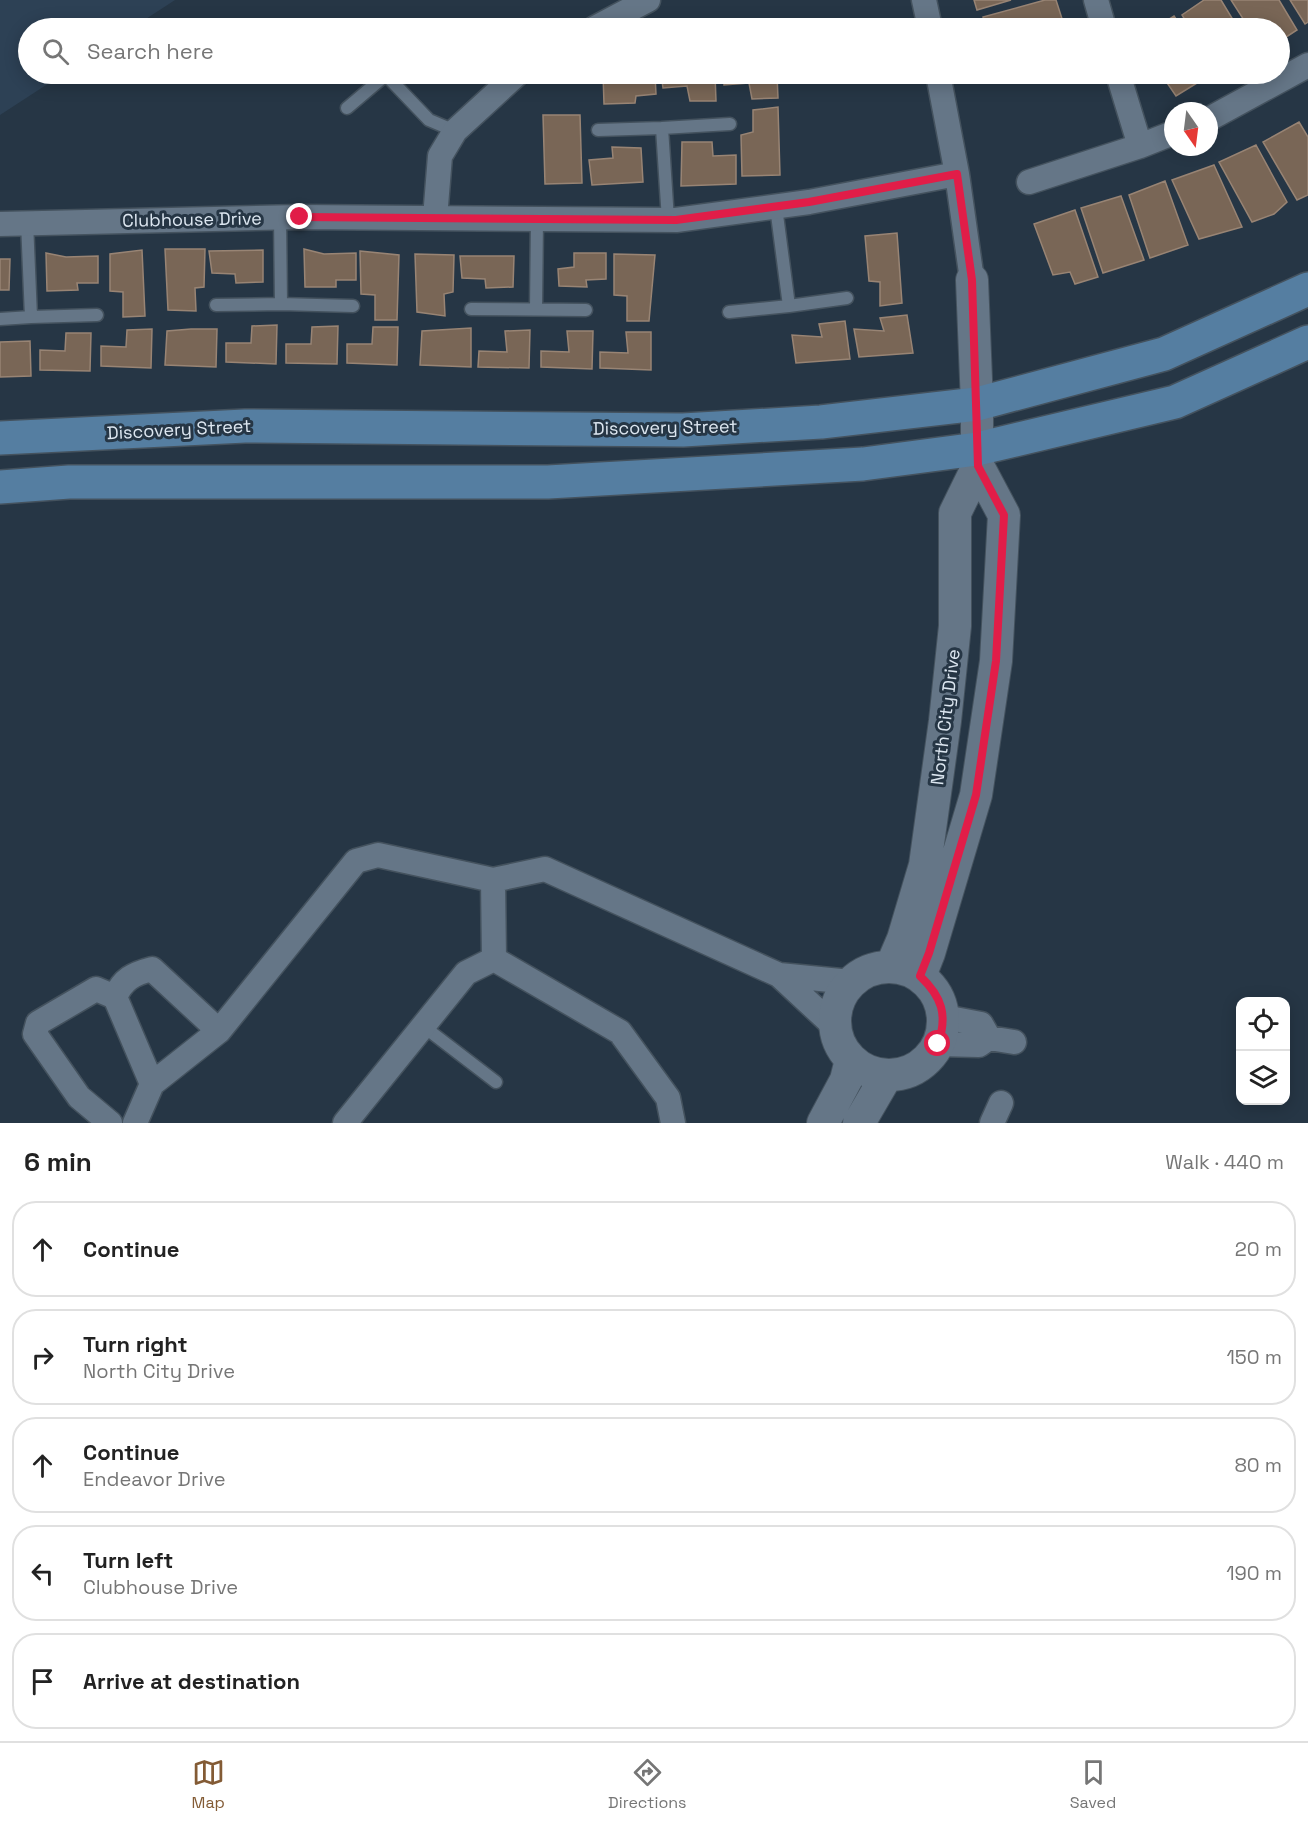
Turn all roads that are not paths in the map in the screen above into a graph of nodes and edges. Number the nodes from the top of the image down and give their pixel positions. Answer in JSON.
{"nodes":[{"id":1,"x":648,"y":0,"type":"edge"},
{"id":2,"x":924,"y":0,"type":"edge"},
{"id":3,"x":1096,"y":0,"type":"edge"},
{"id":4,"x":614,"y":18,"type":"edge"},
{"id":5,"x":928,"y":18,"type":"edge"},
{"id":6,"x":1101,"y":18,"type":"edge"},
{"id":7,"x":1308,"y":65,"type":"edge"},
{"id":8,"x":1290,"y":75,"type":"edge"},
{"id":9,"x":375,"y":84,"type":"edge"},
{"id":10,"x":396,"y":84,"type":"edge"},
{"id":11,"x":506,"y":84,"type":"edge"},
{"id":12,"x":940,"y":84,"type":"edge"},
{"id":13,"x":1121,"y":84,"type":"edge"},
{"id":14,"x":1275,"y":84,"type":"edge"},
{"id":15,"x":347,"y":108,"type":"dead end"},
{"id":16,"x":1218,"y":116,"type":"edge"},
{"id":17,"x":730,"y":124,"type":"dead end"},
{"id":18,"x":662,"y":128,"type":"junction"},
{"id":19,"x":455,"y":130,"type":"junction"},
{"id":20,"x":598,"y":130,"type":"dead end"},
{"id":21,"x":1164,"y":137,"type":"edge"},
{"id":22,"x":1140,"y":146,"type":"junction"},
{"id":23,"x":957,"y":174,"type":"junction"},
{"id":24,"x":1029,"y":182,"type":"dead end"},
{"id":25,"x":776,"y":207,"type":"junction"},
{"id":26,"x":280,"y":217,"type":"junction"},
{"id":27,"x":435,"y":218,"type":"junction"},
{"id":28,"x":537,"y":219,"type":"junction"},
{"id":29,"x":668,"y":219,"type":"junction"},
{"id":30,"x":27,"y":222,"type":"junction"},
{"id":31,"x":0,"y":224,"type":"edge"},
{"id":32,"x":972,"y":280,"type":"joint"},
{"id":33,"x":1308,"y":289,"type":"edge"},
{"id":34,"x":847,"y":298,"type":"dead end"},
{"id":35,"x":281,"y":304,"type":"junction"},
{"id":36,"x":216,"y":305,"type":"dead end"},
{"id":37,"x":353,"y":306,"type":"dead end"},
{"id":38,"x":789,"y":306,"type":"junction"},
{"id":39,"x":471,"y":309,"type":"dead end"},
{"id":40,"x":536,"y":309,"type":"junction"},
{"id":41,"x":586,"y":310,"type":"dead end"},
{"id":42,"x":729,"y":312,"type":"dead end"},
{"id":43,"x":97,"y":315,"type":"dead end"},
{"id":44,"x":31,"y":317,"type":"junction"},
{"id":45,"x":0,"y":319,"type":"edge"},
{"id":46,"x":1308,"y":342,"type":"edge"},
{"id":47,"x":977,"y":404,"type":"junction"},
{"id":48,"x":0,"y":438,"type":"edge"},
{"id":49,"x":977,"y":458,"type":"junction"},
{"id":50,"x":0,"y":487,"type":"edge"},
{"id":51,"x":493,"y":880,"type":"junction"},
{"id":52,"x":494,"y":959,"type":"junction"},
{"id":53,"x":905,"y":972,"type":"junction"},
{"id":54,"x":779,"y":975,"type":"junction"},
{"id":55,"x":851,"y":982,"type":"junction"},
{"id":56,"x":115,"y":997,"type":"junction"},
{"id":57,"x":423,"y":1026,"type":"junction"},
{"id":58,"x":834,"y":1026,"type":"junction"},
{"id":59,"x":219,"y":1031,"type":"junction"},
{"id":60,"x":941,"y":1031,"type":"junction"},
{"id":61,"x":1014,"y":1042,"type":"dead end"},
{"id":62,"x":851,"y":1060,"type":"junction"},
{"id":63,"x":887,"y":1075,"type":"junction"},
{"id":64,"x":496,"y":1082,"type":"dead end"},
{"id":65,"x":152,"y":1084,"type":"junction"},
{"id":66,"x":110,"y":1123,"type":"edge"},
{"id":67,"x":135,"y":1123,"type":"edge"},
{"id":68,"x":345,"y":1123,"type":"edge"},
{"id":69,"x":673,"y":1123,"type":"edge"},
{"id":70,"x":823,"y":1123,"type":"edge"},
{"id":71,"x":859,"y":1123,"type":"edge"}],
"edges":[{"from":1,"to":4,"type":"street"},
{"from":2,"to":5,"type":"street"},
{"from":3,"to":6,"type":"street"},
{"from":7,"to":8,"type":"street"},
{"from":9,"to":15,"type":"lane"},
{"from":10,"to":19,"type":"lane"},
{"from":11,"to":19,"type":"street"},
{"from":12,"to":23,"type":"street"},
{"from":13,"to":22,"type":"street"},
{"from":14,"to":16,"type":"street"},
{"from":17,"to":18,"type":"lane"},
{"from":18,"to":20,"type":"lane"},
{"from":18,"to":29,"type":"lane"},
{"from":19,"to":27,"type":"street"},
{"from":21,"to":22,"type":"street"},
{"from":22,"to":24,"type":"street"},
{"from":23,"to":25,"type":"street","name":"Clubhouse Drive"},
{"from":23,"to":32,"type":"street"},
{"from":25,"to":29,"type":"street","name":"Clubhouse Drive"},
{"from":25,"to":38,"type":"lane"},
{"from":26,"to":27,"type":"street","name":"Clubhouse Drive"},
{"from":26,"to":30,"type":"street","name":"Clubhouse Drive"},
{"from":26,"to":35,"type":"lane"},
{"from":27,"to":28,"type":"street","name":"Clubhouse Drive"},
{"from":28,"to":29,"type":"street","name":"Clubhouse Drive"},
{"from":28,"to":40,"type":"lane"},
{"from":30,"to":31,"type":"street","name":"Clubhouse Drive"},
{"from":30,"to":44,"type":"lane"},
{"from":32,"to":47,"type":"street"},
{"from":33,"to":47,"type":"main road","name":"Discovery Street"},
{"from":34,"to":38,"type":"lane"},
{"from":35,"to":36,"type":"lane"},
{"from":35,"to":37,"type":"lane"},
{"from":38,"to":42,"type":"lane"},
{"from":39,"to":40,"type":"lane"},
{"from":40,"to":41,"type":"lane"},
{"from":43,"to":44,"type":"lane"},
{"from":44,"to":45,"type":"lane"},
{"from":46,"to":49,"type":"main road"},
{"from":47,"to":48,"type":"main road","name":"Discovery Street"},
{"from":47,"to":49,"type":"street"},
{"from":49,"to":50,"type":"main road"},
{"from":49,"to":53,"type":"street","name":"North City Drive"},
{"from":49,"to":53,"type":"street"},
{"from":51,"to":52,"type":"street"},
{"from":51,"to":54,"type":"street"},
{"from":51,"to":59,"type":"street"},
{"from":52,"to":57,"type":"street"},
{"from":52,"to":69,"type":"street"},
{"from":53,"to":55,"type":"street"},
{"from":53,"to":60,"type":"street"},
{"from":54,"to":55,"type":"street"},
{"from":54,"to":58,"type":"street"},
{"from":55,"to":58,"type":"street"},
{"from":56,"to":59,"type":"street"},
{"from":56,"to":65,"type":"street"},
{"from":56,"to":66,"type":"street"},
{"from":57,"to":64,"type":"lane"},
{"from":57,"to":68,"type":"street"},
{"from":58,"to":62,"type":"street"},
{"from":59,"to":65,"type":"street"},
{"from":60,"to":61,"type":"street"},
{"from":60,"to":63,"type":"street"},
{"from":62,"to":63,"type":"street"},
{"from":62,"to":70,"type":"street"},
{"from":63,"to":71,"type":"street"},
{"from":65,"to":67,"type":"street"}]}
